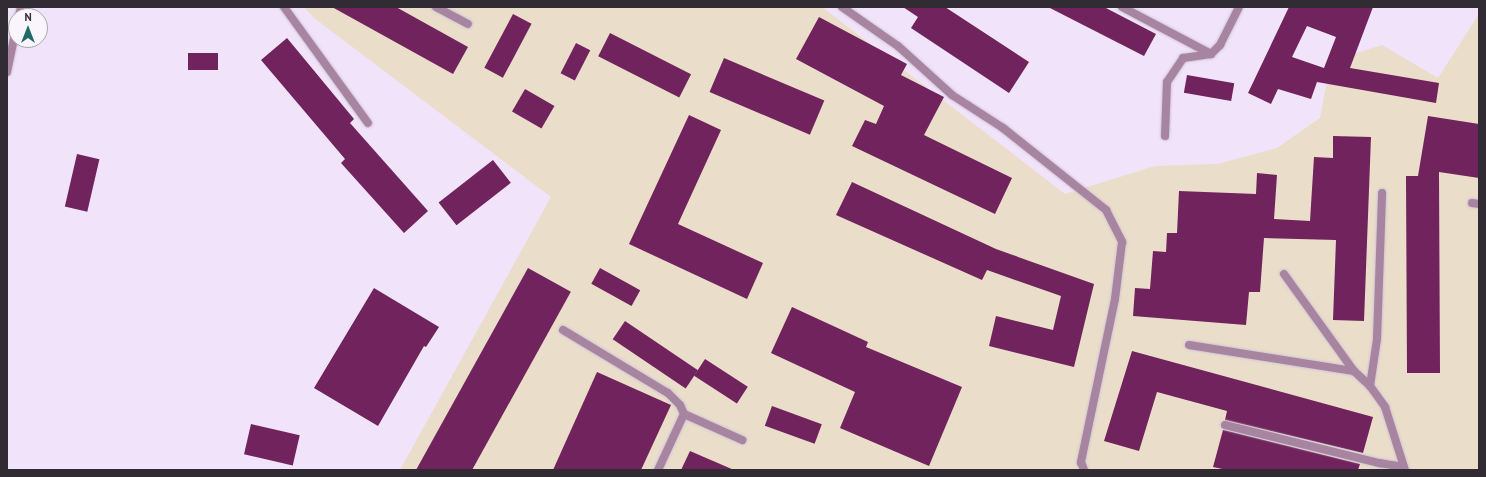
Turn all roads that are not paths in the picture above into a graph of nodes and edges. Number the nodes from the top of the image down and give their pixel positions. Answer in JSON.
{"nodes":[{"id":1,"x":284,"y":7,"type":"edge"},
{"id":2,"x":436,"y":7,"type":"edge"},
{"id":3,"x":842,"y":7,"type":"edge"},
{"id":4,"x":1122,"y":7,"type":"edge"},
{"id":5,"x":1239,"y":7,"type":"edge"},
{"id":6,"x":468,"y":24,"type":"dead end"},
{"id":7,"x":12,"y":48,"type":"edge"},
{"id":8,"x":1211,"y":54,"type":"junction"},
{"id":9,"x":7,"y":72,"type":"edge"},
{"id":10,"x":368,"y":123,"type":"dead end"},
{"id":11,"x":1165,"y":136,"type":"dead end"},
{"id":12,"x":1382,"y":193,"type":"dead end"},
{"id":13,"x":1284,"y":274,"type":"dead end"},
{"id":14,"x":562,"y":330,"type":"dead end"},
{"id":15,"x":1189,"y":345,"type":"dead end"},
{"id":16,"x":1354,"y":371,"type":"junction"},
{"id":17,"x":1370,"y":386,"type":"junction"},
{"id":18,"x":684,"y":414,"type":"junction"},
{"id":19,"x":1225,"y":425,"type":"dead end"},
{"id":20,"x":742,"y":440,"type":"dead end"},
{"id":21,"x":1405,"y":468,"type":"edge"},
{"id":22,"x":658,"y":470,"type":"edge"},
{"id":23,"x":1084,"y":470,"type":"edge"}],
"edges":[{"from":1,"to":10,"type":"street"},
{"from":2,"to":6,"type":"street"},
{"from":3,"to":23,"type":"street"},
{"from":4,"to":8,"type":"street"},
{"from":5,"to":8,"type":"street"},
{"from":7,"to":9,"type":"street"},
{"from":8,"to":11,"type":"street"},
{"from":12,"to":17,"type":"street"},
{"from":13,"to":16,"type":"street"},
{"from":14,"to":18,"type":"street"},
{"from":15,"to":16,"type":"street"},
{"from":16,"to":17,"type":"street"},
{"from":17,"to":21,"type":"street"},
{"from":18,"to":20,"type":"street"},
{"from":18,"to":22,"type":"street"},
{"from":19,"to":21,"type":"street"}]}
